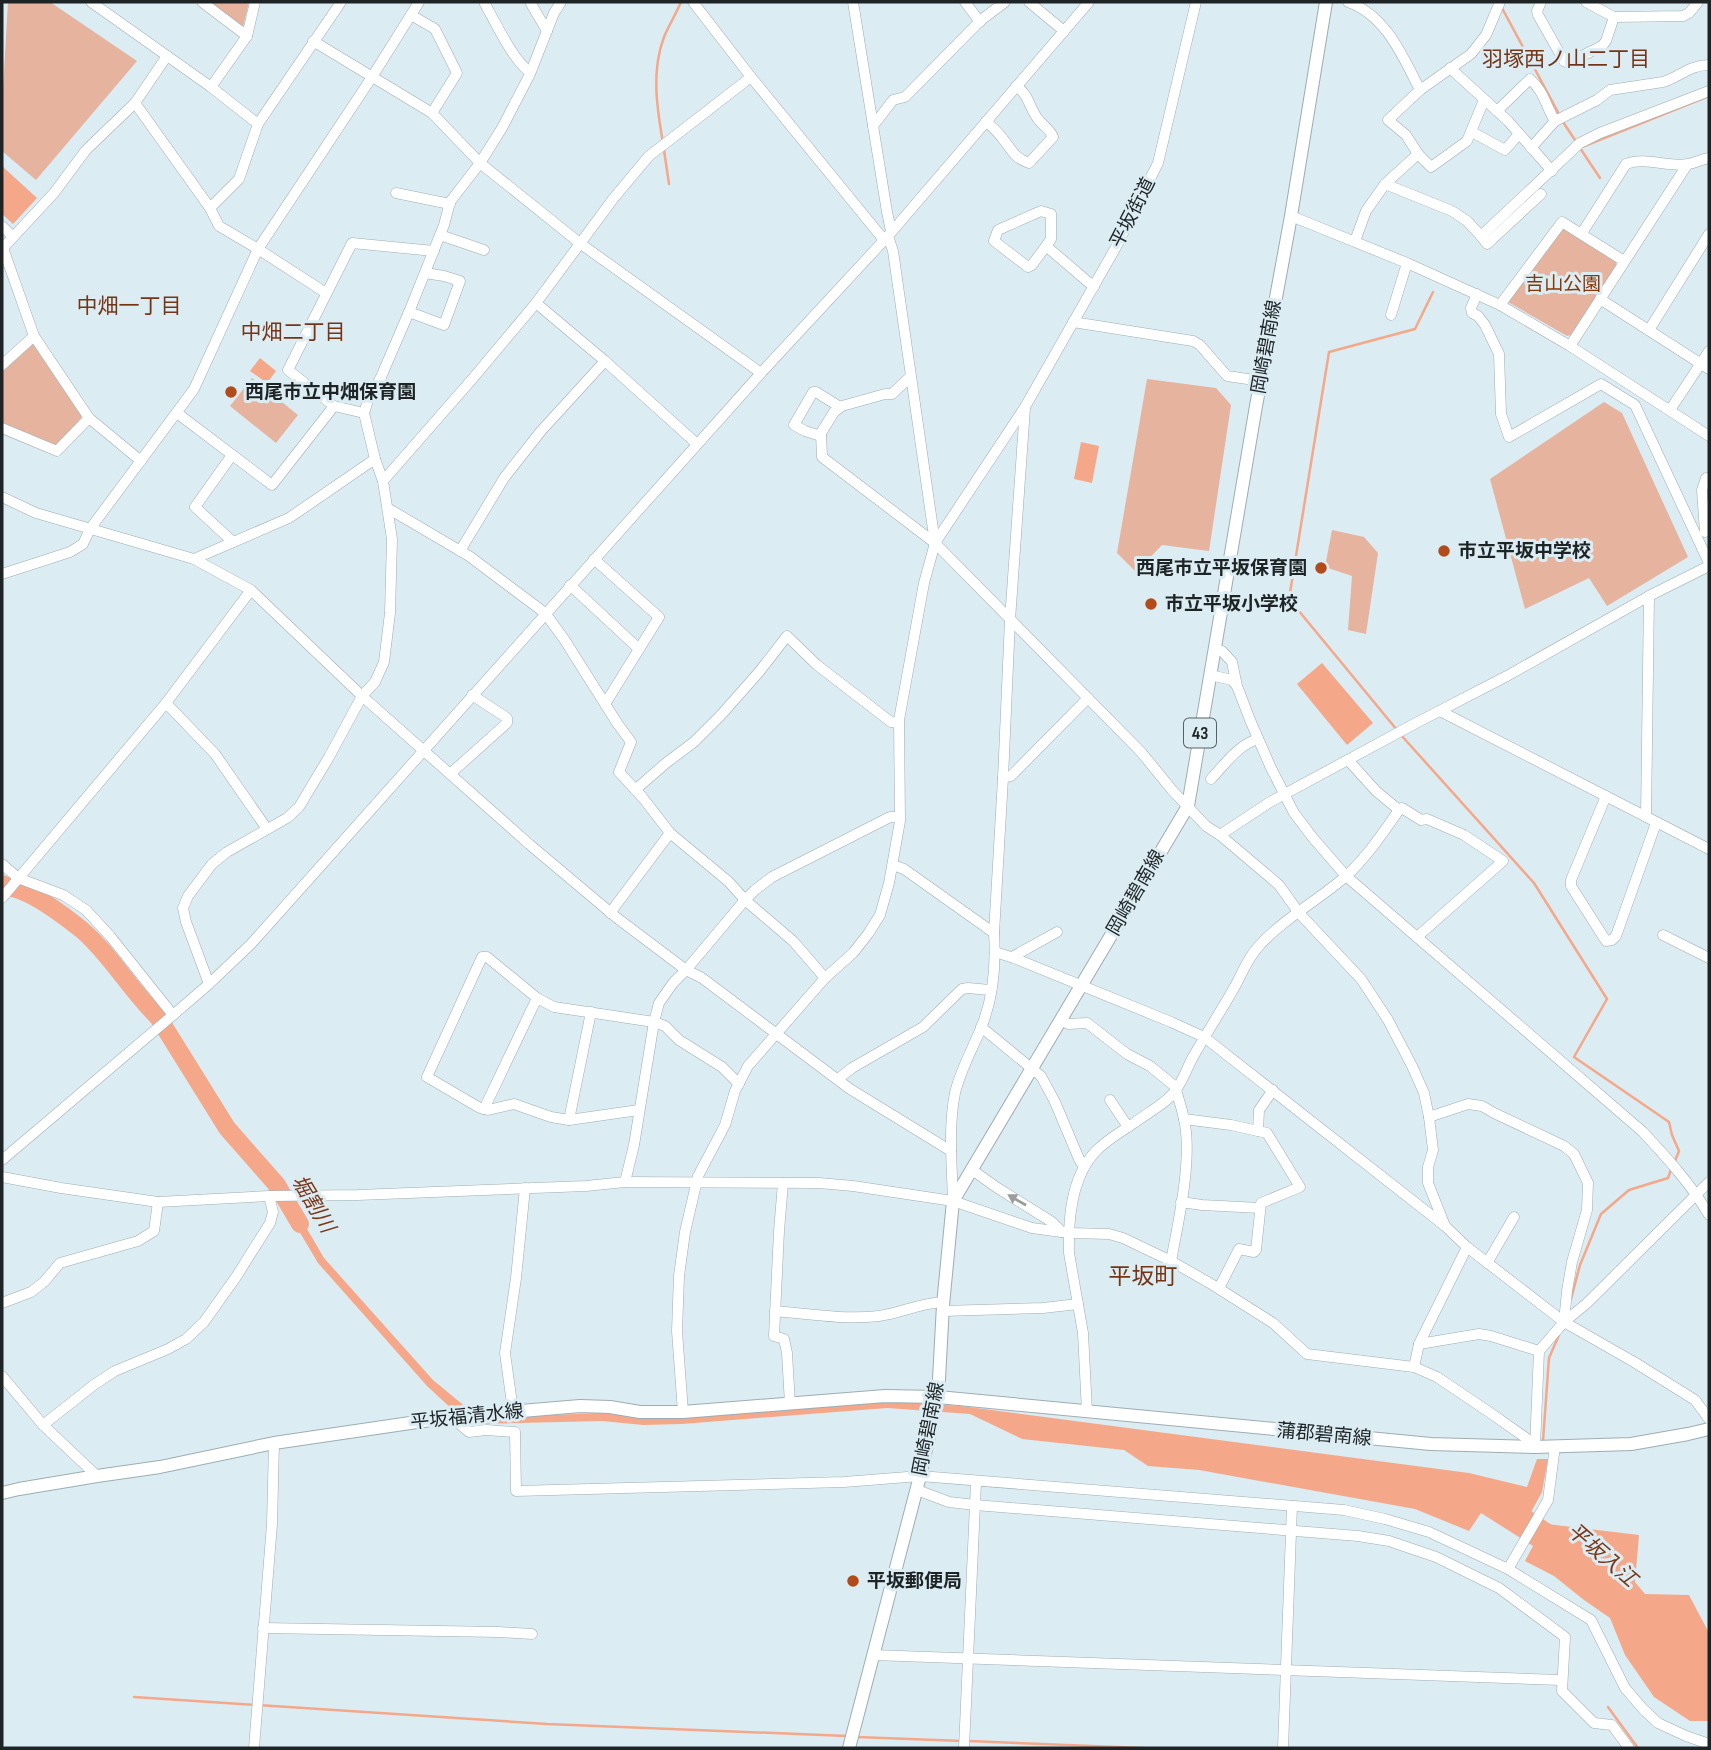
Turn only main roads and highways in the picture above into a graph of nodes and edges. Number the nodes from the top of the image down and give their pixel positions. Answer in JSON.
{"nodes":[{"id":1,"x":1326,"y":2,"type":"edge"},
{"id":2,"x":937,"y":1403,"type":"junction"},
{"id":3,"x":1709,"y":1429,"type":"edge"},
{"id":4,"x":2,"y":1493,"type":"edge"},
{"id":5,"x":849,"y":1748,"type":"edge"}],
"edges":[{"from":1,"to":2,"type":"main road","name":"岡崎碧南線","number":"43"},
{"from":2,"to":3,"type":"main road","name":"蒲郡碧南線"},
{"from":2,"to":4,"type":"main road","name":"平坂福清水線"},
{"from":2,"to":5,"type":"main road","name":"岡崎碧南線","number":"43"}]}
